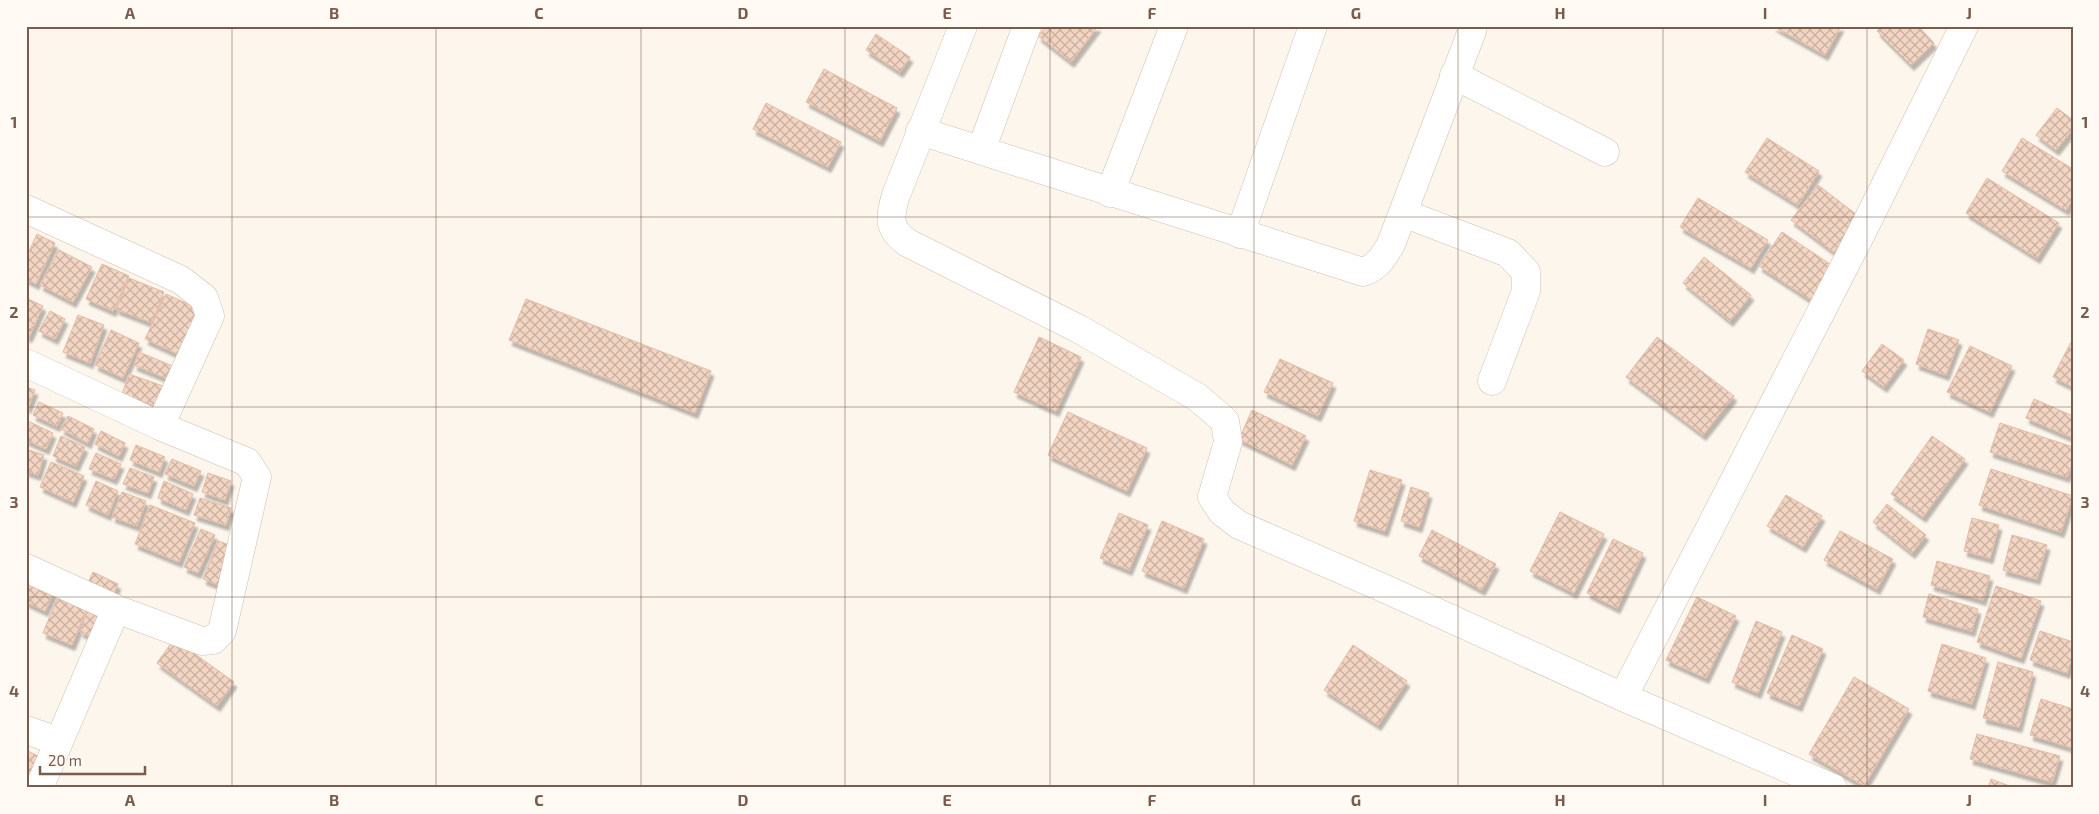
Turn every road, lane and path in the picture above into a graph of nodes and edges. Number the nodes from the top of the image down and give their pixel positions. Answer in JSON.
{"nodes":[{"id":1,"x":962,"y":26,"type":"edge"},
{"id":2,"x":1028,"y":26,"type":"edge"},
{"id":3,"x":1174,"y":26,"type":"edge"},
{"id":4,"x":1313,"y":26,"type":"edge"},
{"id":5,"x":1964,"y":26,"type":"edge"},
{"id":6,"x":1472,"y":31,"type":"dead end"},
{"id":7,"x":1454,"y":75,"type":"junction"},
{"id":8,"x":920,"y":132,"type":"junction"},
{"id":9,"x":981,"y":150,"type":"junction"},
{"id":10,"x":1605,"y":152,"type":"dead end"},
{"id":11,"x":1110,"y":192,"type":"junction"},
{"id":12,"x":26,"y":209,"type":"edge"},
{"id":13,"x":1403,"y":213,"type":"junction"},
{"id":14,"x":1240,"y":234,"type":"junction"},
{"id":15,"x":26,"y":363,"type":"edge"},
{"id":16,"x":1492,"y":381,"type":"dead end"},
{"id":17,"x":160,"y":426,"type":"junction"},
{"id":18,"x":26,"y":568,"type":"edge"},
{"id":19,"x":116,"y":609,"type":"junction"},
{"id":20,"x":1623,"y":697,"type":"junction"},
{"id":21,"x":26,"y":730,"type":"edge"},
{"id":22,"x":58,"y":741,"type":"junction"},
{"id":23,"x":39,"y":788,"type":"edge"},
{"id":24,"x":1833,"y":788,"type":"edge"}],
"edges":[{"from":1,"to":8,"type":"street"},
{"from":2,"to":9,"type":"street"},
{"from":3,"to":11,"type":"street"},
{"from":4,"to":14,"type":"street"},
{"from":5,"to":20,"type":"street"},
{"from":6,"to":7,"type":"street"},
{"from":7,"to":10,"type":"street"},
{"from":7,"to":13,"type":"street"},
{"from":8,"to":9,"type":"street"},
{"from":8,"to":20,"type":"street"},
{"from":9,"to":11,"type":"street"},
{"from":11,"to":14,"type":"street"},
{"from":12,"to":17,"type":"street"},
{"from":13,"to":14,"type":"street"},
{"from":13,"to":16,"type":"street"},
{"from":15,"to":17,"type":"street"},
{"from":17,"to":19,"type":"street"},
{"from":18,"to":19,"type":"street"},
{"from":19,"to":22,"type":"street"},
{"from":20,"to":24,"type":"street"},
{"from":21,"to":22,"type":"street"},
{"from":22,"to":23,"type":"street"}]}
